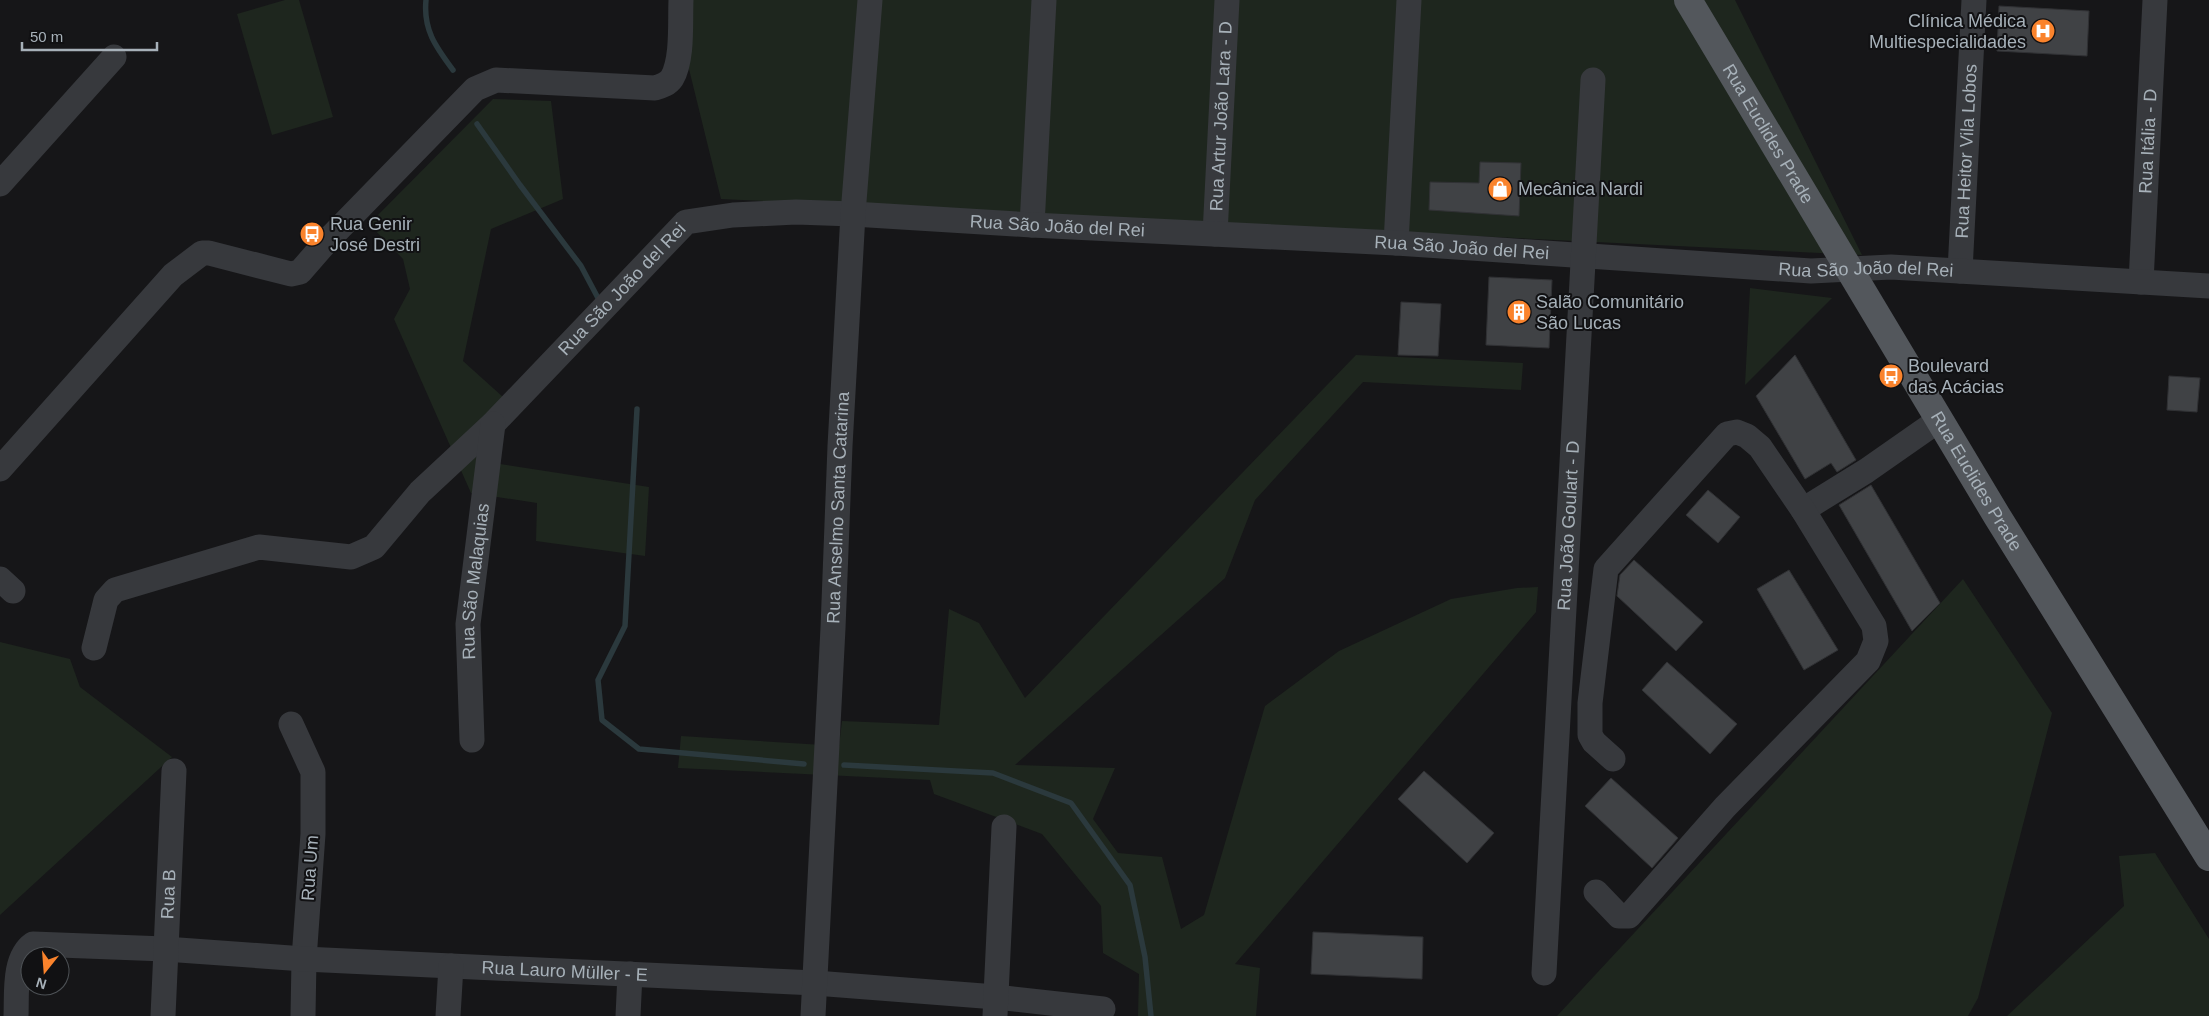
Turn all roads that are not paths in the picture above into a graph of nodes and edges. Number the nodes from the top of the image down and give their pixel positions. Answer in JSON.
{"nodes":[{"id":1,"x":681,"y":0,"type":"edge"},
{"id":2,"x":870,"y":0,"type":"edge"},
{"id":3,"x":1044,"y":0,"type":"edge"},
{"id":4,"x":1226,"y":0,"type":"edge"},
{"id":5,"x":1408,"y":0,"type":"edge"},
{"id":6,"x":1688,"y":0,"type":"edge"},
{"id":7,"x":1974,"y":0,"type":"edge"},
{"id":8,"x":2155,"y":0,"type":"edge"},
{"id":9,"x":114,"y":57,"type":"dead end"},
{"id":10,"x":1593,"y":80,"type":"dead end"},
{"id":11,"x":0,"y":184,"type":"edge"},
{"id":12,"x":853,"y":214,"type":"junction"},
{"id":13,"x":1032,"y":225,"type":"junction"},
{"id":14,"x":1215,"y":234,"type":"junction"},
{"id":15,"x":1396,"y":242,"type":"junction"},
{"id":16,"x":1583,"y":256,"type":"junction"},
{"id":17,"x":1850,"y":270,"type":"junction"},
{"id":18,"x":1960,"y":271,"type":"junction"},
{"id":19,"x":2141,"y":282,"type":"junction"},
{"id":20,"x":2209,"y":286,"type":"edge"},
{"id":21,"x":1939,"y":420,"type":"junction"},
{"id":22,"x":493,"y":424,"type":"junction"},
{"id":23,"x":0,"y":469,"type":"edge"},
{"id":24,"x":1803,"y":510,"type":"junction"},
{"id":25,"x":94,"y":648,"type":"dead end"},
{"id":26,"x":291,"y":724,"type":"dead end"},
{"id":27,"x":472,"y":740,"type":"dead end"},
{"id":28,"x":1613,"y":759,"type":"dead end"},
{"id":29,"x":174,"y":771,"type":"dead end"},
{"id":30,"x":1004,"y":828,"type":"dead end"},
{"id":31,"x":2209,"y":857,"type":"edge"},
{"id":32,"x":1596,"y":892,"type":"dead end"},
{"id":33,"x":165,"y":949,"type":"junction"},
{"id":34,"x":304,"y":959,"type":"junction"},
{"id":35,"x":451,"y":966,"type":"junction"},
{"id":36,"x":1544,"y":973,"type":"dead end"},
{"id":37,"x":630,"y":974,"type":"junction"},
{"id":38,"x":814,"y":983,"type":"junction"},
{"id":39,"x":996,"y":1007,"type":"edge"},
{"id":40,"x":1103,"y":1009,"type":"dead end"},
{"id":41,"x":16,"y":1016,"type":"edge"},
{"id":42,"x":163,"y":1016,"type":"edge"},
{"id":43,"x":303,"y":1016,"type":"edge"},
{"id":44,"x":448,"y":1016,"type":"edge"},
{"id":45,"x":628,"y":1016,"type":"edge"},
{"id":46,"x":813,"y":1016,"type":"edge"}],
"edges":[{"from":1,"to":23,"type":"street"},
{"from":2,"to":12,"type":"street","name":"Rua Anselmo Santa Catarina"},
{"from":3,"to":13,"type":"street"},
{"from":4,"to":14,"type":"street","name":"Rua Artur João Lara - D"},
{"from":5,"to":15,"type":"street"},
{"from":6,"to":17,"type":"main road","name":"Rua Euclides Prade"},
{"from":7,"to":18,"type":"street","name":"Rua Heitor Vila Lobos"},
{"from":8,"to":19,"type":"street","name":"Rua Itália - D"},
{"from":9,"to":11,"type":"street"},
{"from":10,"to":16,"type":"street","name":"Rua João Goulart - D"},
{"from":12,"to":13,"type":"street","name":"Rua São João del Rei"},
{"from":12,"to":22,"type":"street","name":"Rua São João del Rei"},
{"from":12,"to":38,"type":"street","name":"Rua Anselmo Santa Catarina"},
{"from":13,"to":14,"type":"street","name":"Rua São João del Rei"},
{"from":14,"to":15,"type":"street","name":"Rua São João del Rei"},
{"from":15,"to":16,"type":"street","name":"Rua São João del Rei"},
{"from":16,"to":17,"type":"street","name":"Rua São João del Rei"},
{"from":16,"to":36,"type":"street","name":"Rua João Goulart - D"},
{"from":17,"to":18,"type":"street","name":"Rua São João del Rei"},
{"from":17,"to":21,"type":"main road","name":"Rua Euclides Prade"},
{"from":18,"to":19,"type":"street","name":"Rua São João del Rei"},
{"from":19,"to":20,"type":"street","name":"Rua São João del Rei"},
{"from":21,"to":24,"type":"street"},
{"from":21,"to":31,"type":"main road","name":"Rua Euclides Prade"},
{"from":22,"to":25,"type":"street","name":"Rua São João del Rei"},
{"from":22,"to":27,"type":"street","name":"Rua São Malaquias"},
{"from":24,"to":28,"type":"street"},
{"from":24,"to":32,"type":"street"},
{"from":26,"to":34,"type":"street","name":"Rua Um"},
{"from":29,"to":33,"type":"street","name":"Rua B"},
{"from":30,"to":39,"type":"street"},
{"from":33,"to":34,"type":"street","name":"Rua Lauro Müller - E"},
{"from":33,"to":41,"type":"street","name":"Rua Lauro Müller - E"},
{"from":33,"to":42,"type":"street","name":"Rua B"},
{"from":34,"to":35,"type":"street","name":"Rua Lauro Müller - E"},
{"from":34,"to":43,"type":"street","name":"Rua Um"},
{"from":35,"to":37,"type":"street","name":"Rua Lauro Müller - E"},
{"from":35,"to":44,"type":"street"},
{"from":37,"to":38,"type":"street","name":"Rua Lauro Müller - E"},
{"from":37,"to":45,"type":"street"},
{"from":38,"to":39,"type":"street","name":"Rua Lauro Müller - E"},
{"from":38,"to":46,"type":"street","name":"Rua Anselmo Santa Catarina"},
{"from":39,"to":40,"type":"street","name":"Rua Lauro Müller - E"}]}
